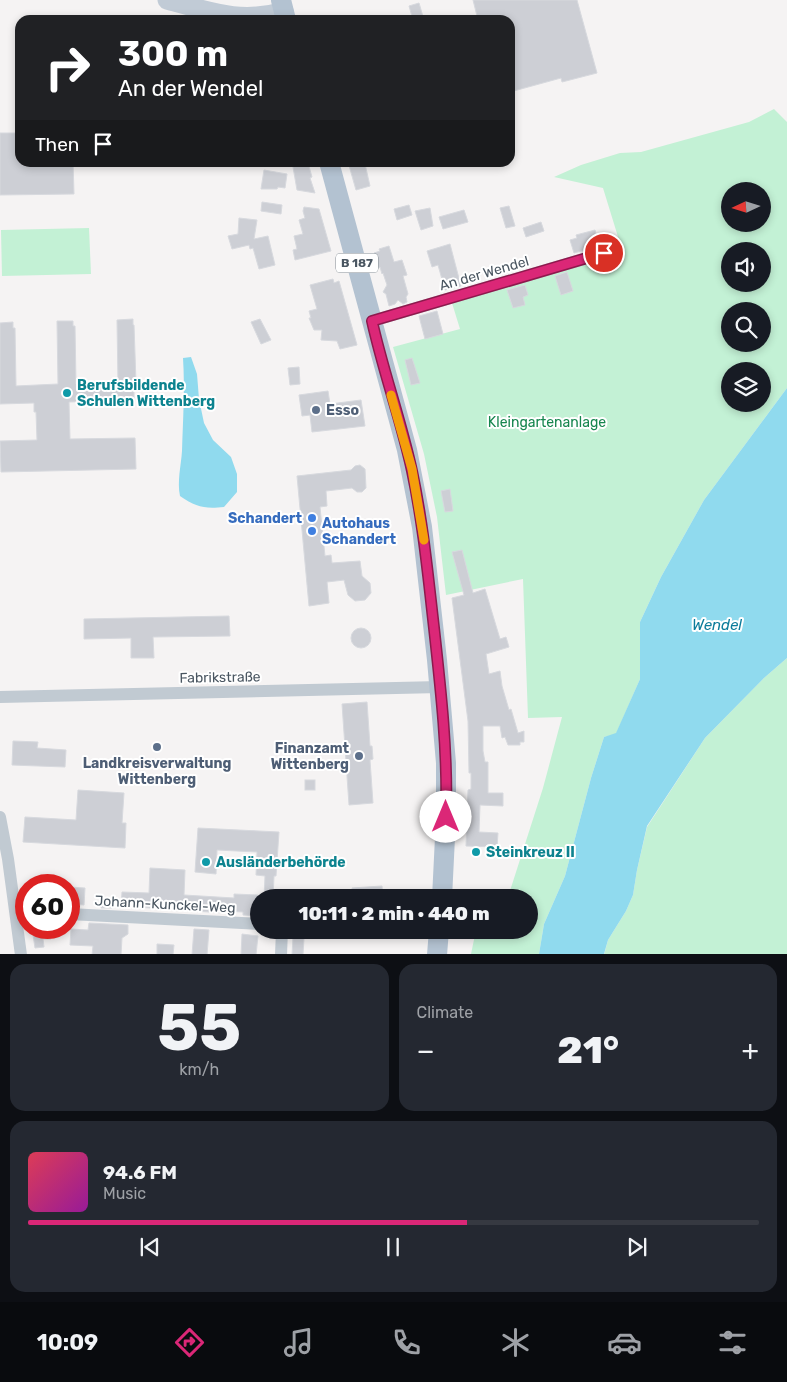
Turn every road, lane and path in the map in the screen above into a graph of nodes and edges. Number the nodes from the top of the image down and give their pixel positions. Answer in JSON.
{"nodes":[{"id":1,"x":167,"y":0,"type":"edge"},
{"id":2,"x":283,"y":10,"type":"edge"},
{"id":3,"x":231,"y":15,"type":"edge"},
{"id":4,"x":268,"y":15,"type":"edge"},
{"id":5,"x":330,"y":167,"type":"edge"},
{"id":6,"x":604,"y":253,"type":"dead end"},
{"id":7,"x":372,"y":321,"type":"junction"},
{"id":8,"x":440,"y":687,"type":"junction"},
{"id":9,"x":0,"y":697,"type":"edge"},
{"id":10,"x":0,"y":817,"type":"edge"},
{"id":11,"x":4,"y":860,"type":"edge"},
{"id":12,"x":442,"y":889,"type":"edge"},
{"id":13,"x":15,"y":894,"type":"edge"},
{"id":14,"x":80,"y":915,"type":"edge"},
{"id":15,"x":250,"y":924,"type":"edge"},
{"id":16,"x":21,"y":939,"type":"edge"},
{"id":17,"x":282,"y":939,"type":"edge"},
{"id":18,"x":438,"y":939,"type":"edge"},
{"id":19,"x":21,"y":954,"type":"edge"},
{"id":20,"x":281,"y":954,"type":"edge"},
{"id":21,"x":437,"y":954,"type":"edge"}],
"edges":[{"from":1,"to":3,"type":"main road"},
{"from":2,"to":4,"type":"main road"},
{"from":5,"to":7,"type":"main road","number":"B 187"},
{"from":6,"to":7,"type":"street","name":"An der Wendel"},
{"from":7,"to":8,"type":"main road","number":"B 187"},
{"from":8,"to":9,"type":"street","name":"Fabrikstraße"},
{"from":8,"to":12,"type":"main road","number":"B 187"},
{"from":10,"to":11,"type":"street"},
{"from":11,"to":13,"type":"street"},
{"from":14,"to":15,"type":"street","name":"Johann-Kunckel-Weg"},
{"from":16,"to":19,"type":"street"},
{"from":17,"to":20,"type":"street"},
{"from":18,"to":21,"type":"main road"}]}
